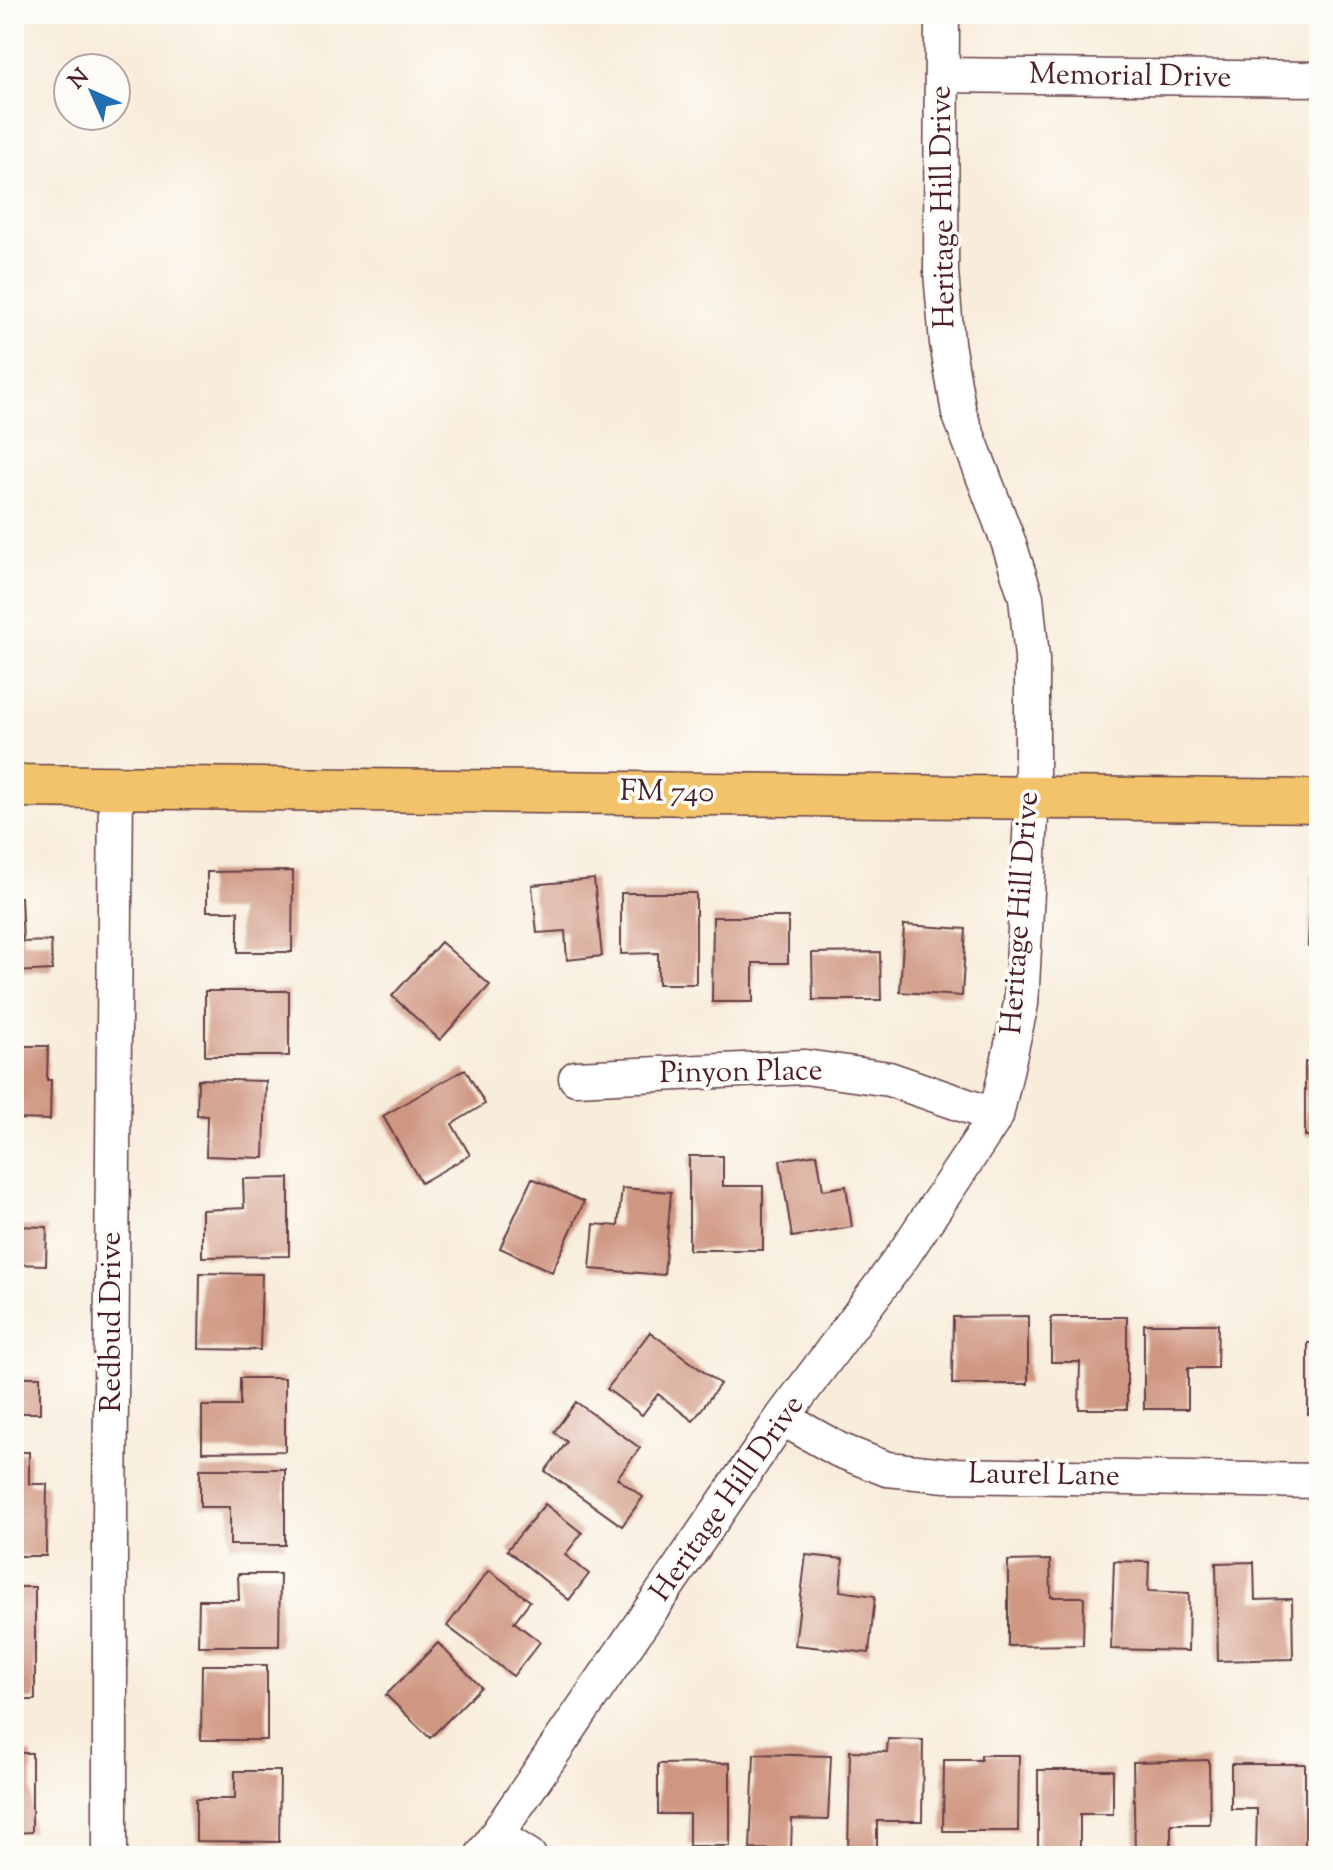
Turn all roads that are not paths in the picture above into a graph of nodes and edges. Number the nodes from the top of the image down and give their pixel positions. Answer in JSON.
{"nodes":[{"id":1,"x":942,"y":14,"type":"edge"},
{"id":2,"x":942,"y":75,"type":"junction"},
{"id":3,"x":1319,"y":79,"type":"edge"},
{"id":4,"x":14,"y":786,"type":"edge"},
{"id":5,"x":116,"y":787,"type":"junction"},
{"id":6,"x":1032,"y":798,"type":"junction"},
{"id":7,"x":1319,"y":801,"type":"edge"},
{"id":8,"x":576,"y":1078,"type":"dead end"},
{"id":9,"x":996,"y":1116,"type":"junction"},
{"id":10,"x":782,"y":1418,"type":"junction"},
{"id":11,"x":1319,"y":1481,"type":"edge"},
{"id":12,"x":490,"y":1846,"type":"edge"},
{"id":13,"x":110,"y":1856,"type":"edge"},
{"id":14,"x":529,"y":1856,"type":"edge"}],
"edges":[{"from":1,"to":2,"type":"street","name":"Heritage Hill Drive"},
{"from":2,"to":3,"type":"street","name":"Memorial Drive"},
{"from":2,"to":6,"type":"street","name":"Heritage Hill Drive"},
{"from":4,"to":5,"type":"main road","name":"FM 740","number":"FM 740"},
{"from":5,"to":6,"type":"main road","name":"FM 740","number":"FM 740"},
{"from":5,"to":13,"type":"street","name":"Redbud Drive"},
{"from":6,"to":7,"type":"main road","name":"FM 740","number":"FM 740"},
{"from":6,"to":9,"type":"street","name":"Heritage Hill Drive"},
{"from":8,"to":9,"type":"street","name":"Pinyon Place"},
{"from":9,"to":10,"type":"street","name":"Heritage Hill Drive"},
{"from":10,"to":11,"type":"street","name":"Laurel Lane"},
{"from":10,"to":12,"type":"street","name":"Heritage Hill Drive"},
{"from":12,"to":14,"type":"street"}]}
